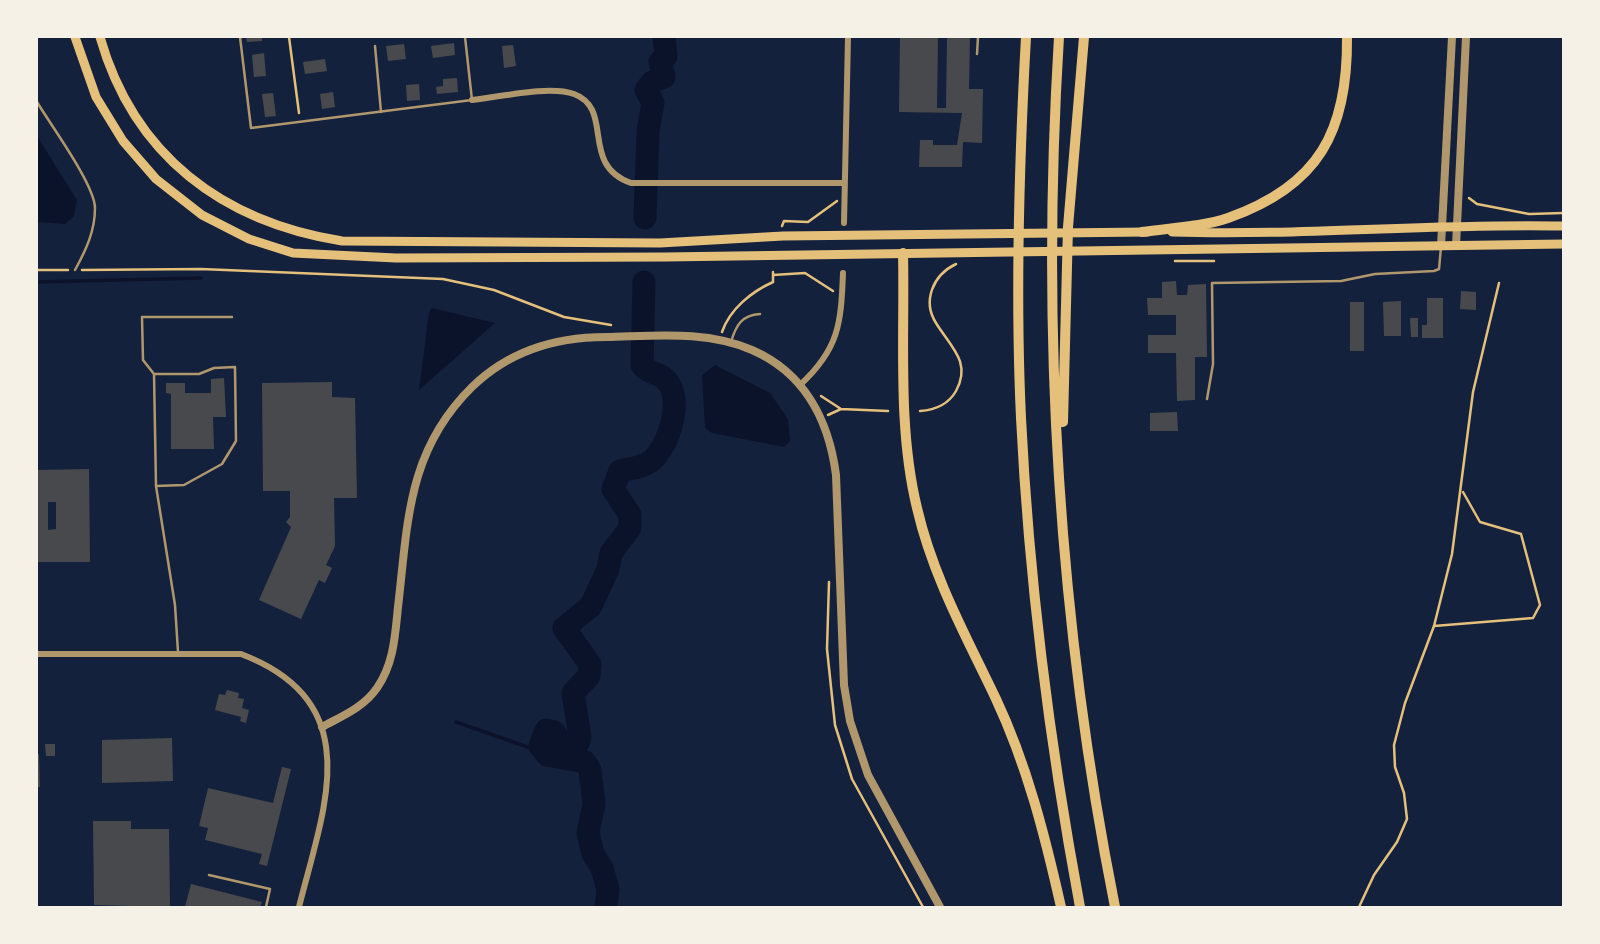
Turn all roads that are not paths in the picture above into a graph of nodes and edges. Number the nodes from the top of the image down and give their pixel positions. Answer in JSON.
{"nodes":[{"id":1,"x":75,"y":37,"type":"edge"},
{"id":2,"x":100,"y":37,"type":"edge"},
{"id":3,"x":240,"y":37,"type":"edge"},
{"id":4,"x":465,"y":37,"type":"edge"},
{"id":5,"x":848,"y":37,"type":"edge"},
{"id":6,"x":978,"y":37,"type":"edge"},
{"id":7,"x":1026,"y":37,"type":"edge"},
{"id":8,"x":1059,"y":37,"type":"edge"},
{"id":9,"x":1084,"y":37,"type":"edge"},
{"id":10,"x":1347,"y":37,"type":"edge"},
{"id":11,"x":1452,"y":37,"type":"edge"},
{"id":12,"x":1466,"y":37,"type":"edge"},
{"id":13,"x":375,"y":46,"type":"dead end"},
{"id":14,"x":977,"y":54,"type":"dead end"},
{"id":15,"x":472,"y":100,"type":"junction"},
{"id":16,"x":37,"y":102,"type":"edge"},
{"id":17,"x":380,"y":112,"type":"junction"},
{"id":18,"x":844,"y":183,"type":"junction"},
{"id":19,"x":844,"y":223,"type":"dead end"},
{"id":20,"x":1443,"y":225,"type":"junction"},
{"id":21,"x":1457,"y":225,"type":"junction"},
{"id":22,"x":1563,"y":226,"type":"edge"},
{"id":23,"x":1142,"y":232,"type":"junction"},
{"id":24,"x":904,"y":235,"type":"junction"},
{"id":25,"x":1563,"y":244,"type":"edge"},
{"id":26,"x":1441,"y":246,"type":"junction"},
{"id":27,"x":1456,"y":246,"type":"junction"},
{"id":28,"x":903,"y":253,"type":"junction"},
{"id":29,"x":75,"y":270,"type":"road end"},
{"id":30,"x":842,"y":273,"type":"dead end"},
{"id":31,"x":760,"y":314,"type":"dead end"},
{"id":32,"x":232,"y":317,"type":"dead end"},
{"id":33,"x":731,"y":342,"type":"junction"},
{"id":34,"x":154,"y":374,"type":"junction"},
{"id":35,"x":800,"y":385,"type":"junction"},
{"id":36,"x":1208,"y":399,"type":"dead end"},
{"id":37,"x":156,"y":486,"type":"junction"},
{"id":38,"x":1061,"y":516,"type":"junction"},
{"id":39,"x":178,"y":652,"type":"junction"},
{"id":40,"x":37,"y":654,"type":"edge"},
{"id":41,"x":321,"y":727,"type":"junction"},
{"id":42,"x":209,"y":875,"type":"dead end"},
{"id":43,"x":266,"y":907,"type":"edge"},
{"id":44,"x":299,"y":907,"type":"edge"},
{"id":45,"x":940,"y":907,"type":"edge"},
{"id":46,"x":1061,"y":907,"type":"edge"},
{"id":47,"x":1080,"y":907,"type":"edge"},
{"id":48,"x":1115,"y":907,"type":"edge"}],
"edges":[{"from":1,"to":28,"type":"main road"},
{"from":2,"to":24,"type":"main road"},
{"from":3,"to":17,"type":"lane"},
{"from":4,"to":15,"type":"lane"},
{"from":5,"to":18,"type":"street"},
{"from":6,"to":14,"type":"lane"},
{"from":7,"to":47,"type":"highway"},
{"from":8,"to":38,"type":"highway"},
{"from":9,"to":38,"type":"highway"},
{"from":10,"to":23,"type":"highway"},
{"from":11,"to":20,"type":"street"},
{"from":12,"to":21,"type":"street"},
{"from":13,"to":17,"type":"lane"},
{"from":15,"to":17,"type":"lane"},
{"from":15,"to":18,"type":"street"},
{"from":16,"to":29,"type":"lane"},
{"from":18,"to":19,"type":"street"},
{"from":20,"to":21,"type":"main road"},
{"from":20,"to":23,"type":"main road"},
{"from":20,"to":26,"type":"street"},
{"from":21,"to":22,"type":"main road"},
{"from":21,"to":27,"type":"street"},
{"from":23,"to":24,"type":"main road"},
{"from":24,"to":28,"type":"main road"},
{"from":25,"to":27,"type":"main road"},
{"from":26,"to":27,"type":"main road"},
{"from":26,"to":28,"type":"main road"},
{"from":26,"to":36,"type":"lane"},
{"from":28,"to":46,"type":"highway"},
{"from":30,"to":35,"type":"street"},
{"from":31,"to":33,"type":"lane"},
{"from":32,"to":34,"type":"lane"},
{"from":33,"to":35,"type":"street"},
{"from":33,"to":41,"type":"street"},
{"from":34,"to":37,"type":"lane"},
{"from":34,"to":37,"type":"lane"},
{"from":35,"to":45,"type":"street"},
{"from":37,"to":39,"type":"lane"},
{"from":38,"to":48,"type":"highway"},
{"from":39,"to":40,"type":"street"},
{"from":39,"to":41,"type":"street"},
{"from":41,"to":44,"type":"street"},
{"from":42,"to":43,"type":"lane"}]}
